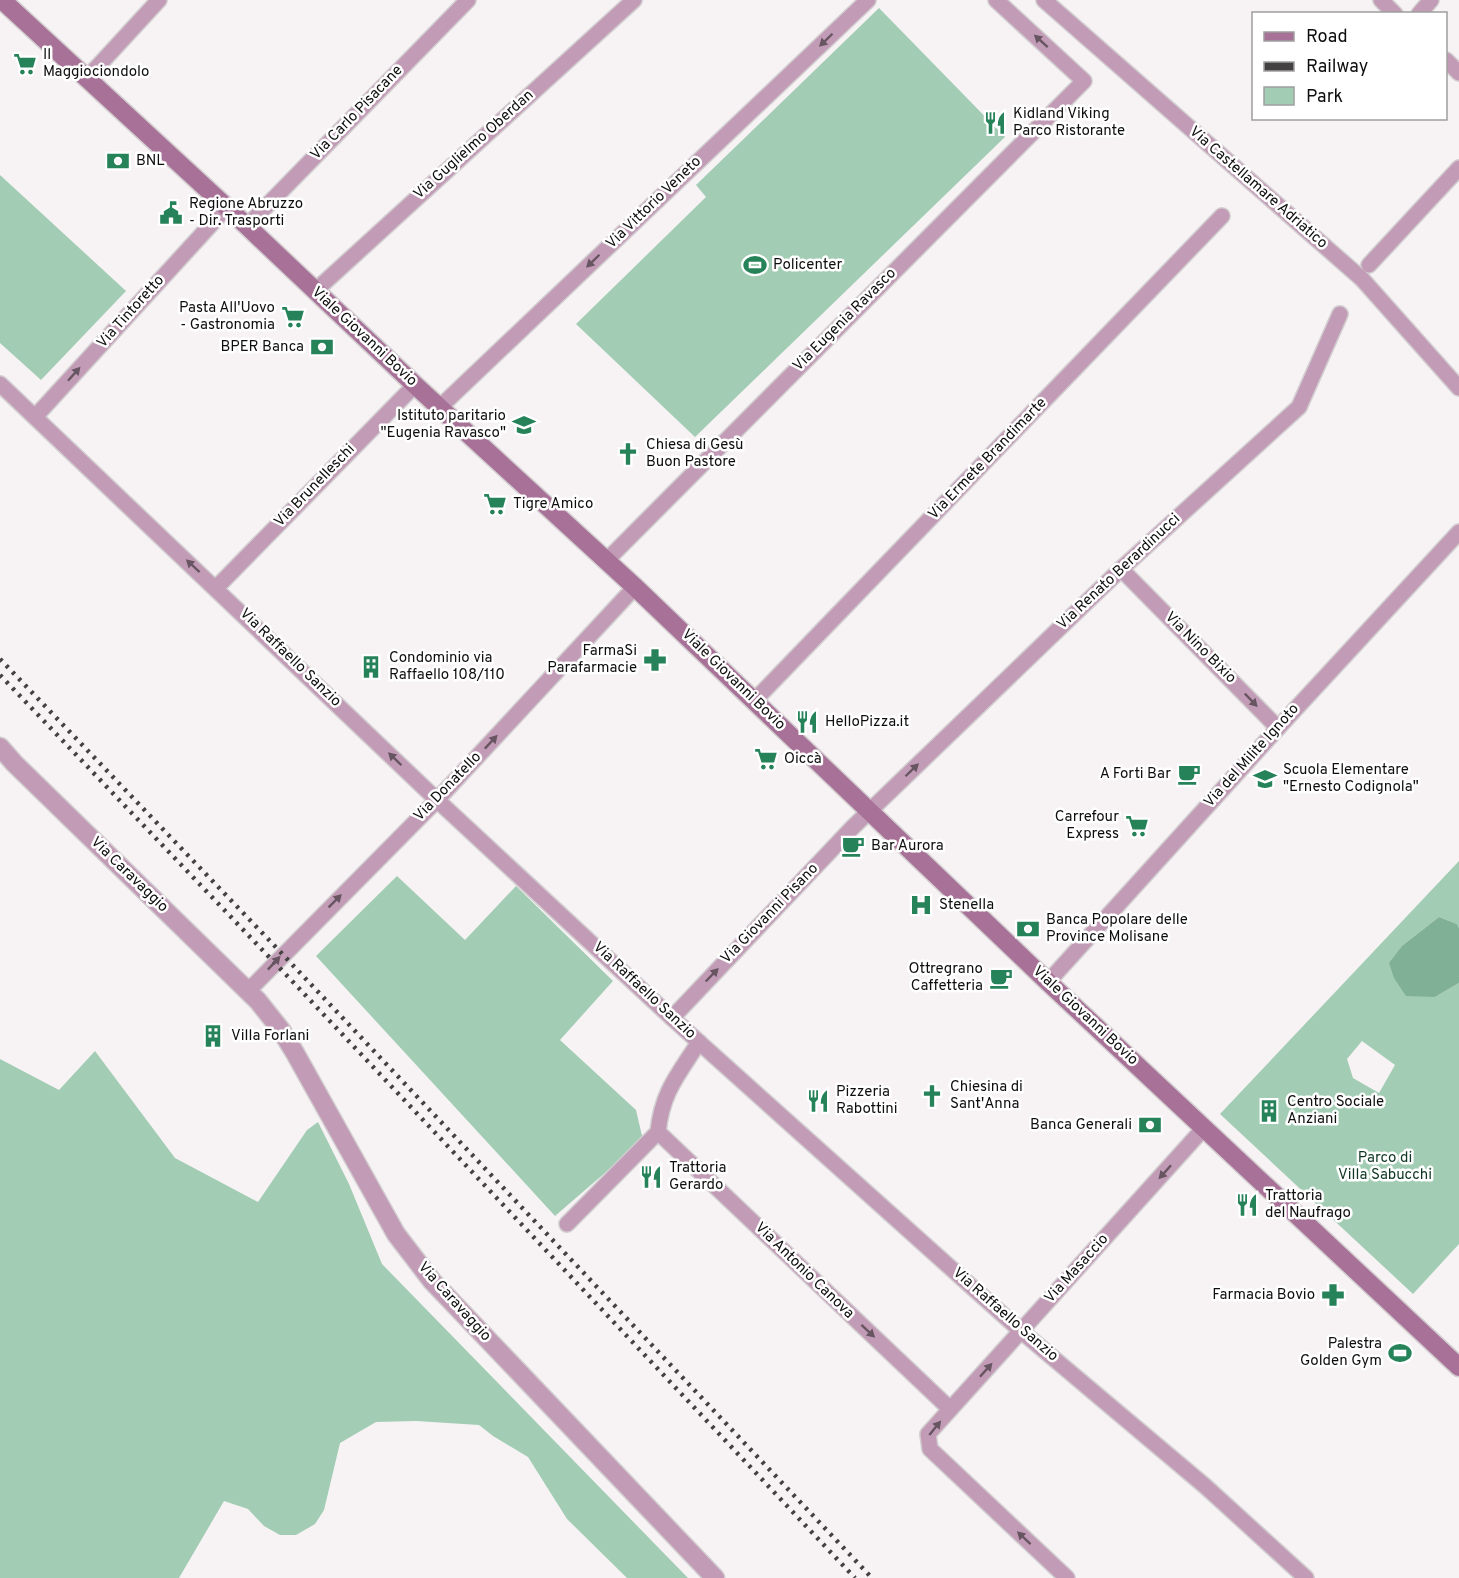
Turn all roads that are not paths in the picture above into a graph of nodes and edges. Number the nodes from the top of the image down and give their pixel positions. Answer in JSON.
{"nodes":[{"id":1,"x":2,"y":0,"type":"edge"},
{"id":2,"x":159,"y":0,"type":"edge"},
{"id":3,"x":468,"y":0,"type":"edge"},
{"id":4,"x":634,"y":0,"type":"edge"},
{"id":5,"x":868,"y":0,"type":"edge"},
{"id":6,"x":996,"y":0,"type":"edge"},
{"id":7,"x":1044,"y":0,"type":"edge"},
{"id":8,"x":1381,"y":0,"type":"edge"},
{"id":9,"x":1431,"y":0,"type":"edge"},
{"id":10,"x":1393,"y":12,"type":"edge"},
{"id":11,"x":1421,"y":12,"type":"edge"},
{"id":12,"x":1447,"y":61,"type":"edge"},
{"id":13,"x":1459,"y":73,"type":"edge"},
{"id":14,"x":88,"y":77,"type":"junction"},
{"id":15,"x":1459,"y":168,"type":"edge"},
{"id":16,"x":227,"y":207,"type":"junction"},
{"id":17,"x":1222,"y":216,"type":"dead end"},
{"id":18,"x":247,"y":226,"type":"junction"},
{"id":19,"x":1369,"y":265,"type":"dead end"},
{"id":20,"x":315,"y":291,"type":"junction"},
{"id":21,"x":1340,"y":314,"type":"dead end"},
{"id":22,"x":0,"y":384,"type":"edge"},
{"id":23,"x":415,"y":385,"type":"junction"},
{"id":24,"x":1459,"y":388,"type":"edge"},
{"id":25,"x":440,"y":407,"type":"junction"},
{"id":26,"x":35,"y":417,"type":"junction"},
{"id":27,"x":1459,"y":532,"type":"edge"},
{"id":28,"x":607,"y":560,"type":"junction"},
{"id":29,"x":1121,"y":569,"type":"junction"},
{"id":30,"x":635,"y":587,"type":"junction"},
{"id":31,"x":216,"y":588,"type":"junction"},
{"id":32,"x":754,"y":701,"type":"junction"},
{"id":33,"x":1278,"y":728,"type":"junction"},
{"id":34,"x":0,"y":747,"type":"edge"},
{"id":35,"x":7,"y":759,"type":"edge"},
{"id":36,"x":437,"y":800,"type":"junction"},
{"id":37,"x":870,"y":811,"type":"junction"},
{"id":38,"x":1048,"y":982,"type":"junction"},
{"id":39,"x":250,"y":986,"type":"junction"},
{"id":40,"x":672,"y":1018,"type":"junction"},
{"id":41,"x":699,"y":1042,"type":"junction"},
{"id":42,"x":1204,"y":1128,"type":"junction"},
{"id":43,"x":658,"y":1132,"type":"junction"},
{"id":44,"x":567,"y":1224,"type":"dead end"},
{"id":45,"x":1021,"y":1330,"type":"junction"},
{"id":46,"x":1459,"y":1367,"type":"edge"},
{"id":47,"x":950,"y":1409,"type":"junction"},
{"id":48,"x":715,"y":1578,"type":"edge"},
{"id":49,"x":1067,"y":1578,"type":"edge"},
{"id":50,"x":1306,"y":1578,"type":"edge"}],
"edges":[{"from":1,"to":14,"type":"main road","name":"Viale Giovanni Bovio"},
{"from":2,"to":14,"type":"street"},
{"from":3,"to":18,"type":"street","name":"Via Carlo Pisacane"},
{"from":4,"to":20,"type":"street","name":"Via Guglielmo Oberdan"},
{"from":5,"to":25,"type":"street","name":"Via Vittorio Veneto","one_way":true},
{"from":28,"to":6,"type":"street","name":"Via Eugenia Ravasco","one_way":true},
{"from":7,"to":24,"type":"street","name":"Via Castellamare Adriatico"},
{"from":8,"to":10,"type":"street"},
{"from":9,"to":11,"type":"street"},
{"from":12,"to":13,"type":"street"},
{"from":14,"to":16,"type":"main road","name":"Viale Giovanni Bovio"},
{"from":15,"to":19,"type":"street"},
{"from":16,"to":18,"type":"main road","name":"Viale Giovanni Bovio"},
{"from":26,"to":16,"type":"street","name":"Via Tintoretto","one_way":true},
{"from":17,"to":32,"type":"street","name":"Via Ermete Brandimarte"},
{"from":18,"to":20,"type":"main road","name":"Viale Giovanni Bovio"},
{"from":20,"to":23,"type":"main road","name":"Viale Giovanni Bovio"},
{"from":21,"to":29,"type":"street","name":"Via Renato Berardinucci"},
{"from":22,"to":26,"type":"street","name":"Via Raffaello Sanzio"},
{"from":23,"to":25,"type":"main road","name":"Viale Giovanni Bovio"},
{"from":23,"to":31,"type":"street","name":"Via Brunelleschi"},
{"from":25,"to":28,"type":"main road","name":"Viale Giovanni Bovio"},
{"from":31,"to":26,"type":"street","name":"Via Raffaello Sanzio","one_way":true},
{"from":27,"to":33,"type":"street","name":"Via del Milite Ignoto"},
{"from":28,"to":30,"type":"main road","name":"Viale Giovanni Bovio"},
{"from":29,"to":33,"type":"street","name":"Via Nino Bixio","one_way":true},
{"from":37,"to":29,"type":"street","name":"Via Renato Berardinucci","one_way":true},
{"from":30,"to":32,"type":"main road","name":"Viale Giovanni Bovio"},
{"from":36,"to":30,"type":"street","name":"Via Donatello","one_way":true},
{"from":36,"to":31,"type":"street","name":"Via Raffaello Sanzio","one_way":true},
{"from":32,"to":37,"type":"main road","name":"Viale Giovanni Bovio"},
{"from":33,"to":38,"type":"street","name":"Via del Milite Ignoto"},
{"from":34,"to":35,"type":"street","name":"Via Caravaggio"},
{"from":35,"to":39,"type":"street","name":"Via Caravaggio"},
{"from":39,"to":36,"type":"street","name":"Via Donatello","one_way":true},
{"from":36,"to":40,"type":"street","name":"Via Raffaello Sanzio"},
{"from":37,"to":38,"type":"main road","name":"Viale Giovanni Bovio"},
{"from":40,"to":37,"type":"street","name":"Via Giovanni Pisano","one_way":true},
{"from":38,"to":42,"type":"main road","name":"Viale Giovanni Bovio"},
{"from":39,"to":48,"type":"street","name":"Via Caravaggio"},
{"from":40,"to":41,"type":"street","name":"Via Raffaello Sanzio"},
{"from":41,"to":43,"type":"street"},
{"from":41,"to":45,"type":"street","name":"Via Raffaello Sanzio"},
{"from":42,"to":45,"type":"street","name":"Via Masaccio","one_way":true},
{"from":42,"to":46,"type":"main road","name":"Viale Giovanni Bovio"},
{"from":43,"to":44,"type":"street"},
{"from":43,"to":47,"type":"street","name":"Via Antonio Canova","one_way":true},
{"from":47,"to":45,"type":"street","name":"Via Masaccio","one_way":true},
{"from":45,"to":50,"type":"street","name":"Via Raffaello Sanzio"},
{"from":49,"to":47,"type":"street","name":"Via Masaccio","one_way":true}]}
